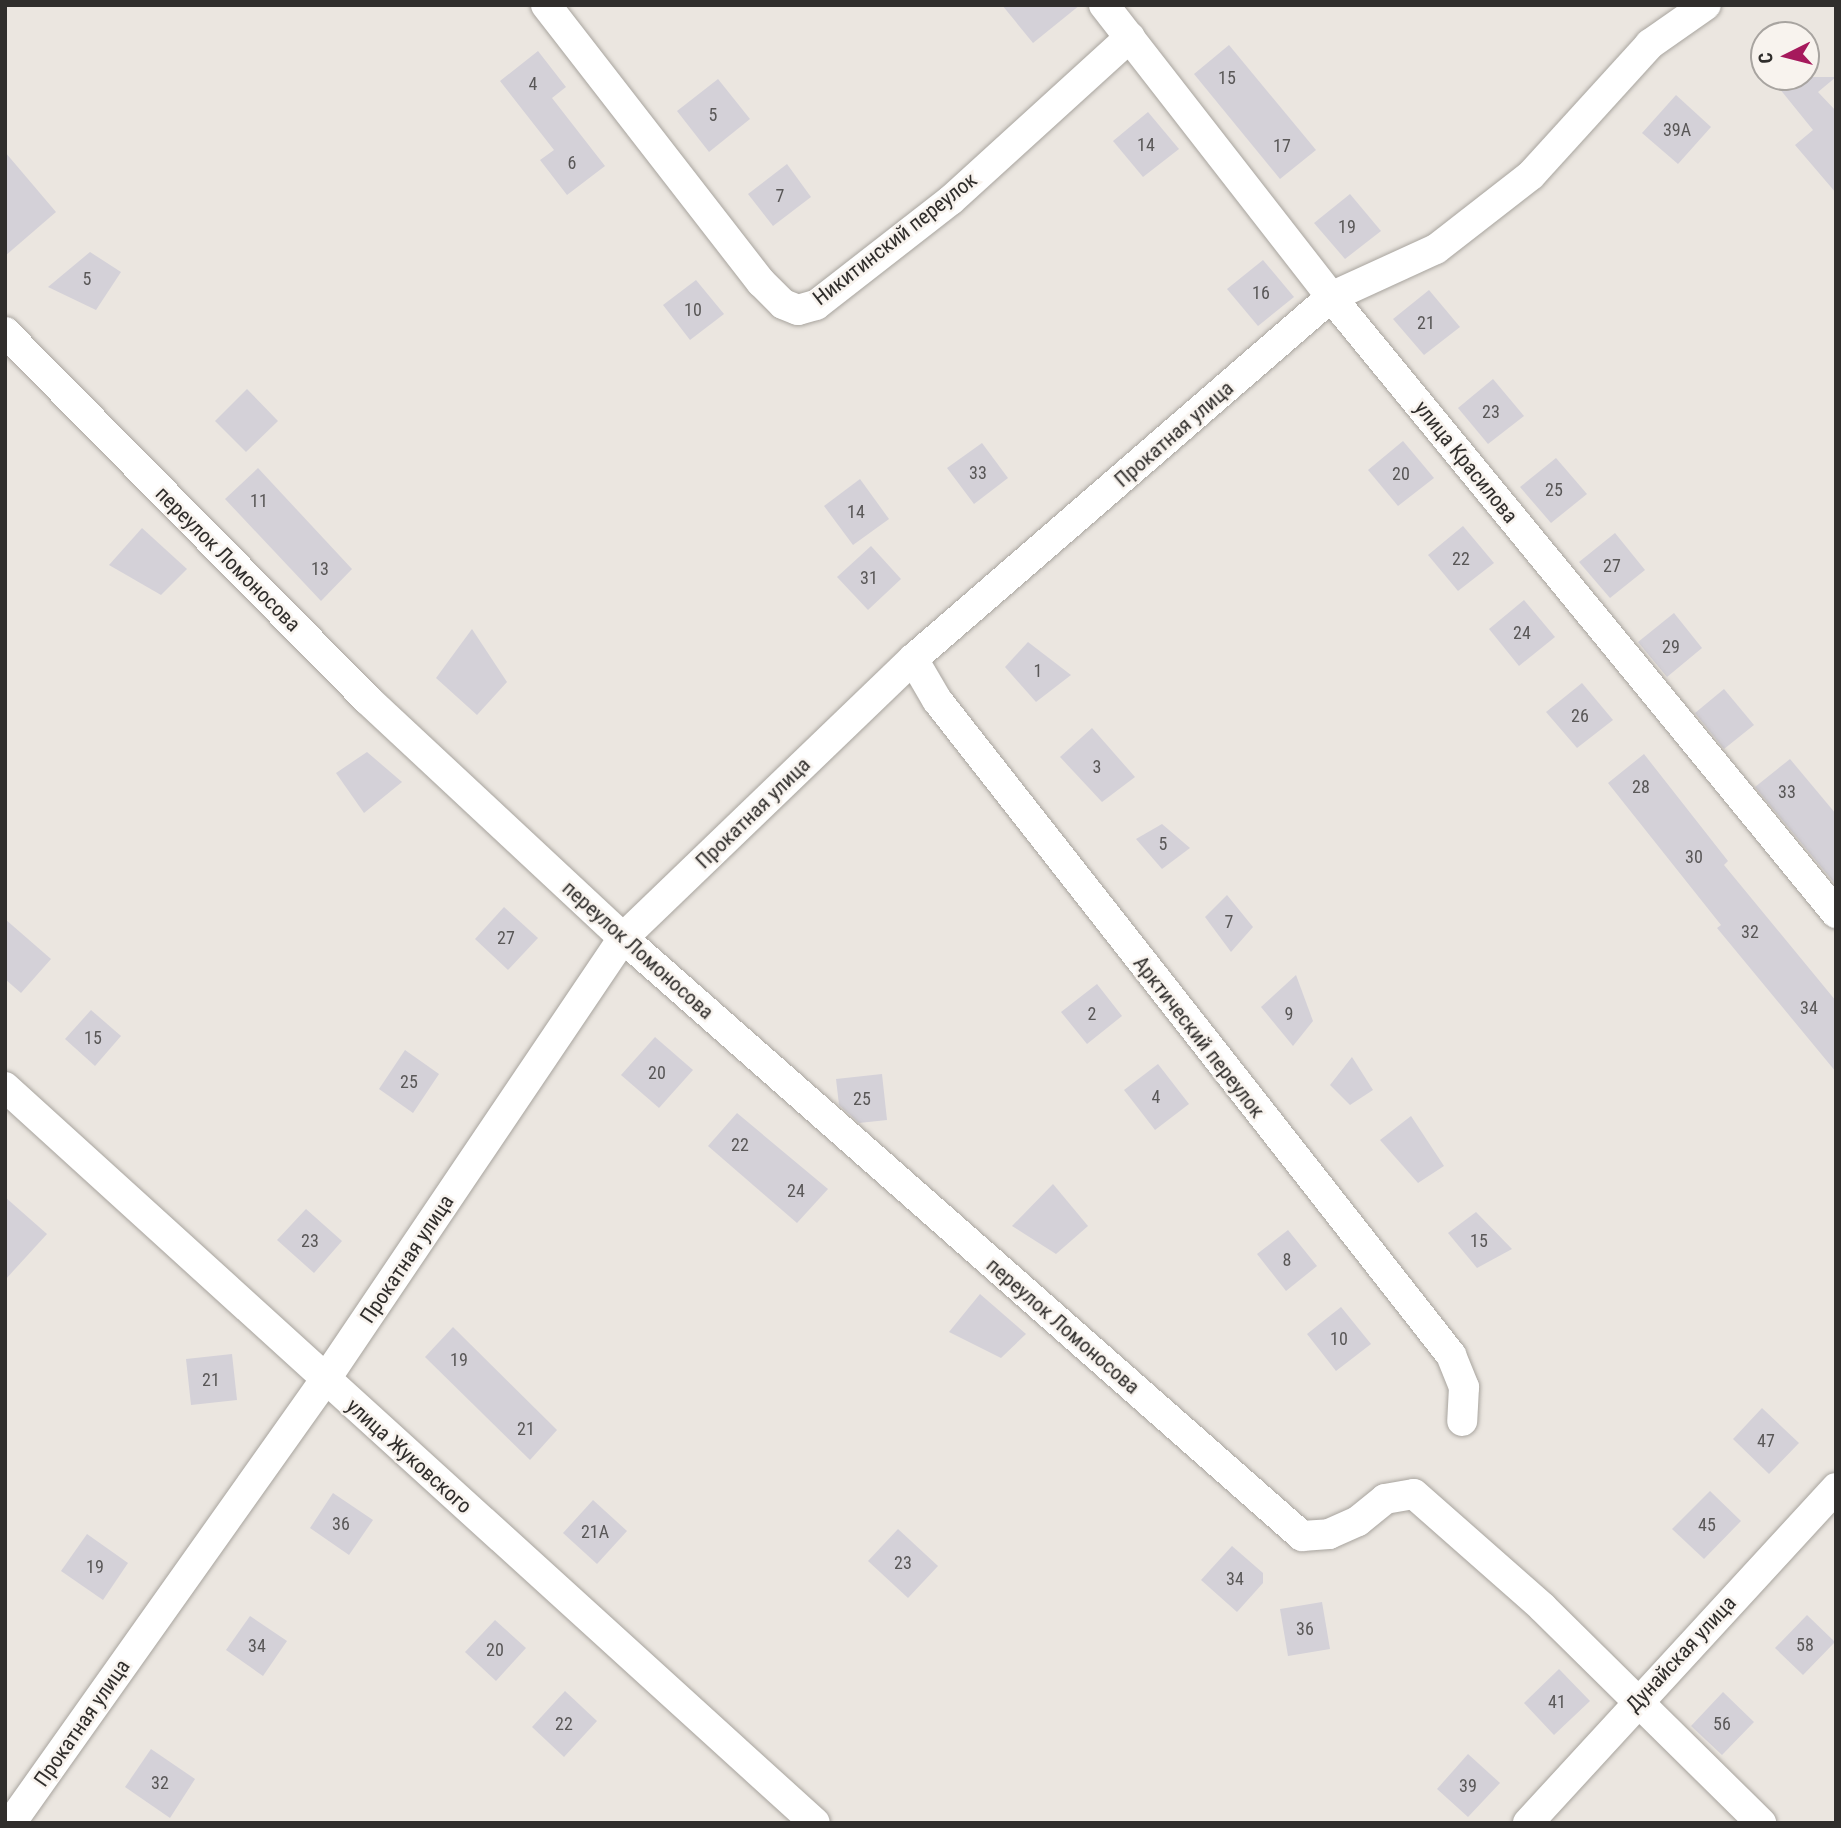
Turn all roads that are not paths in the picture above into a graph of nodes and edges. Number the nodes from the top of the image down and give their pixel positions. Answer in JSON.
{"nodes":[{"id":1,"x":546,"y":5,"type":"edge"},
{"id":2,"x":1104,"y":5,"type":"edge"},
{"id":3,"x":1706,"y":5,"type":"edge"},
{"id":4,"x":1130,"y":37,"type":"junction"},
{"id":5,"x":1331,"y":298,"type":"junction"},
{"id":6,"x":5,"y":332,"type":"edge"},
{"id":7,"x":913,"y":659,"type":"junction"},
{"id":8,"x":1836,"y":913,"type":"edge"},
{"id":9,"x":623,"y":938,"type":"junction"},
{"id":10,"x":5,"y":1087,"type":"edge"},
{"id":11,"x":325,"y":1380,"type":"junction"},
{"id":12,"x":1462,"y":1421,"type":"dead end"},
{"id":13,"x":1836,"y":1488,"type":"edge"},
{"id":14,"x":1636,"y":1702,"type":"junction"},
{"id":15,"x":11,"y":1823,"type":"edge"},
{"id":16,"x":816,"y":1823,"type":"edge"},
{"id":17,"x":1528,"y":1823,"type":"edge"},
{"id":18,"x":1761,"y":1823,"type":"edge"}],
"edges":[{"from":1,"to":4,"type":"street","name":"Никитинский переулок"},
{"from":2,"to":4,"type":"street","name":"улица Красилова"},
{"from":3,"to":5,"type":"street","name":"Прокатная улица"},
{"from":4,"to":5,"type":"street","name":"улица Красилова"},
{"from":5,"to":7,"type":"street","name":"Прокатная улица"},
{"from":5,"to":8,"type":"street","name":"улица Красилова"},
{"from":6,"to":9,"type":"street","name":"переулок Ломоносова"},
{"from":7,"to":9,"type":"street","name":"Прокатная улица"},
{"from":7,"to":12,"type":"street","name":"Арктический переулок"},
{"from":9,"to":11,"type":"street","name":"Прокатная улица"},
{"from":9,"to":14,"type":"street","name":"переулок Ломоносова"},
{"from":10,"to":11,"type":"street","name":"улица Жуковского"},
{"from":11,"to":15,"type":"street","name":"Прокатная улица"},
{"from":11,"to":16,"type":"street","name":"улица Жуковского"},
{"from":13,"to":14,"type":"street","name":"Дунайская улица"},
{"from":14,"to":17,"type":"street","name":"Дунайская улица"},
{"from":14,"to":18,"type":"street"}]}
